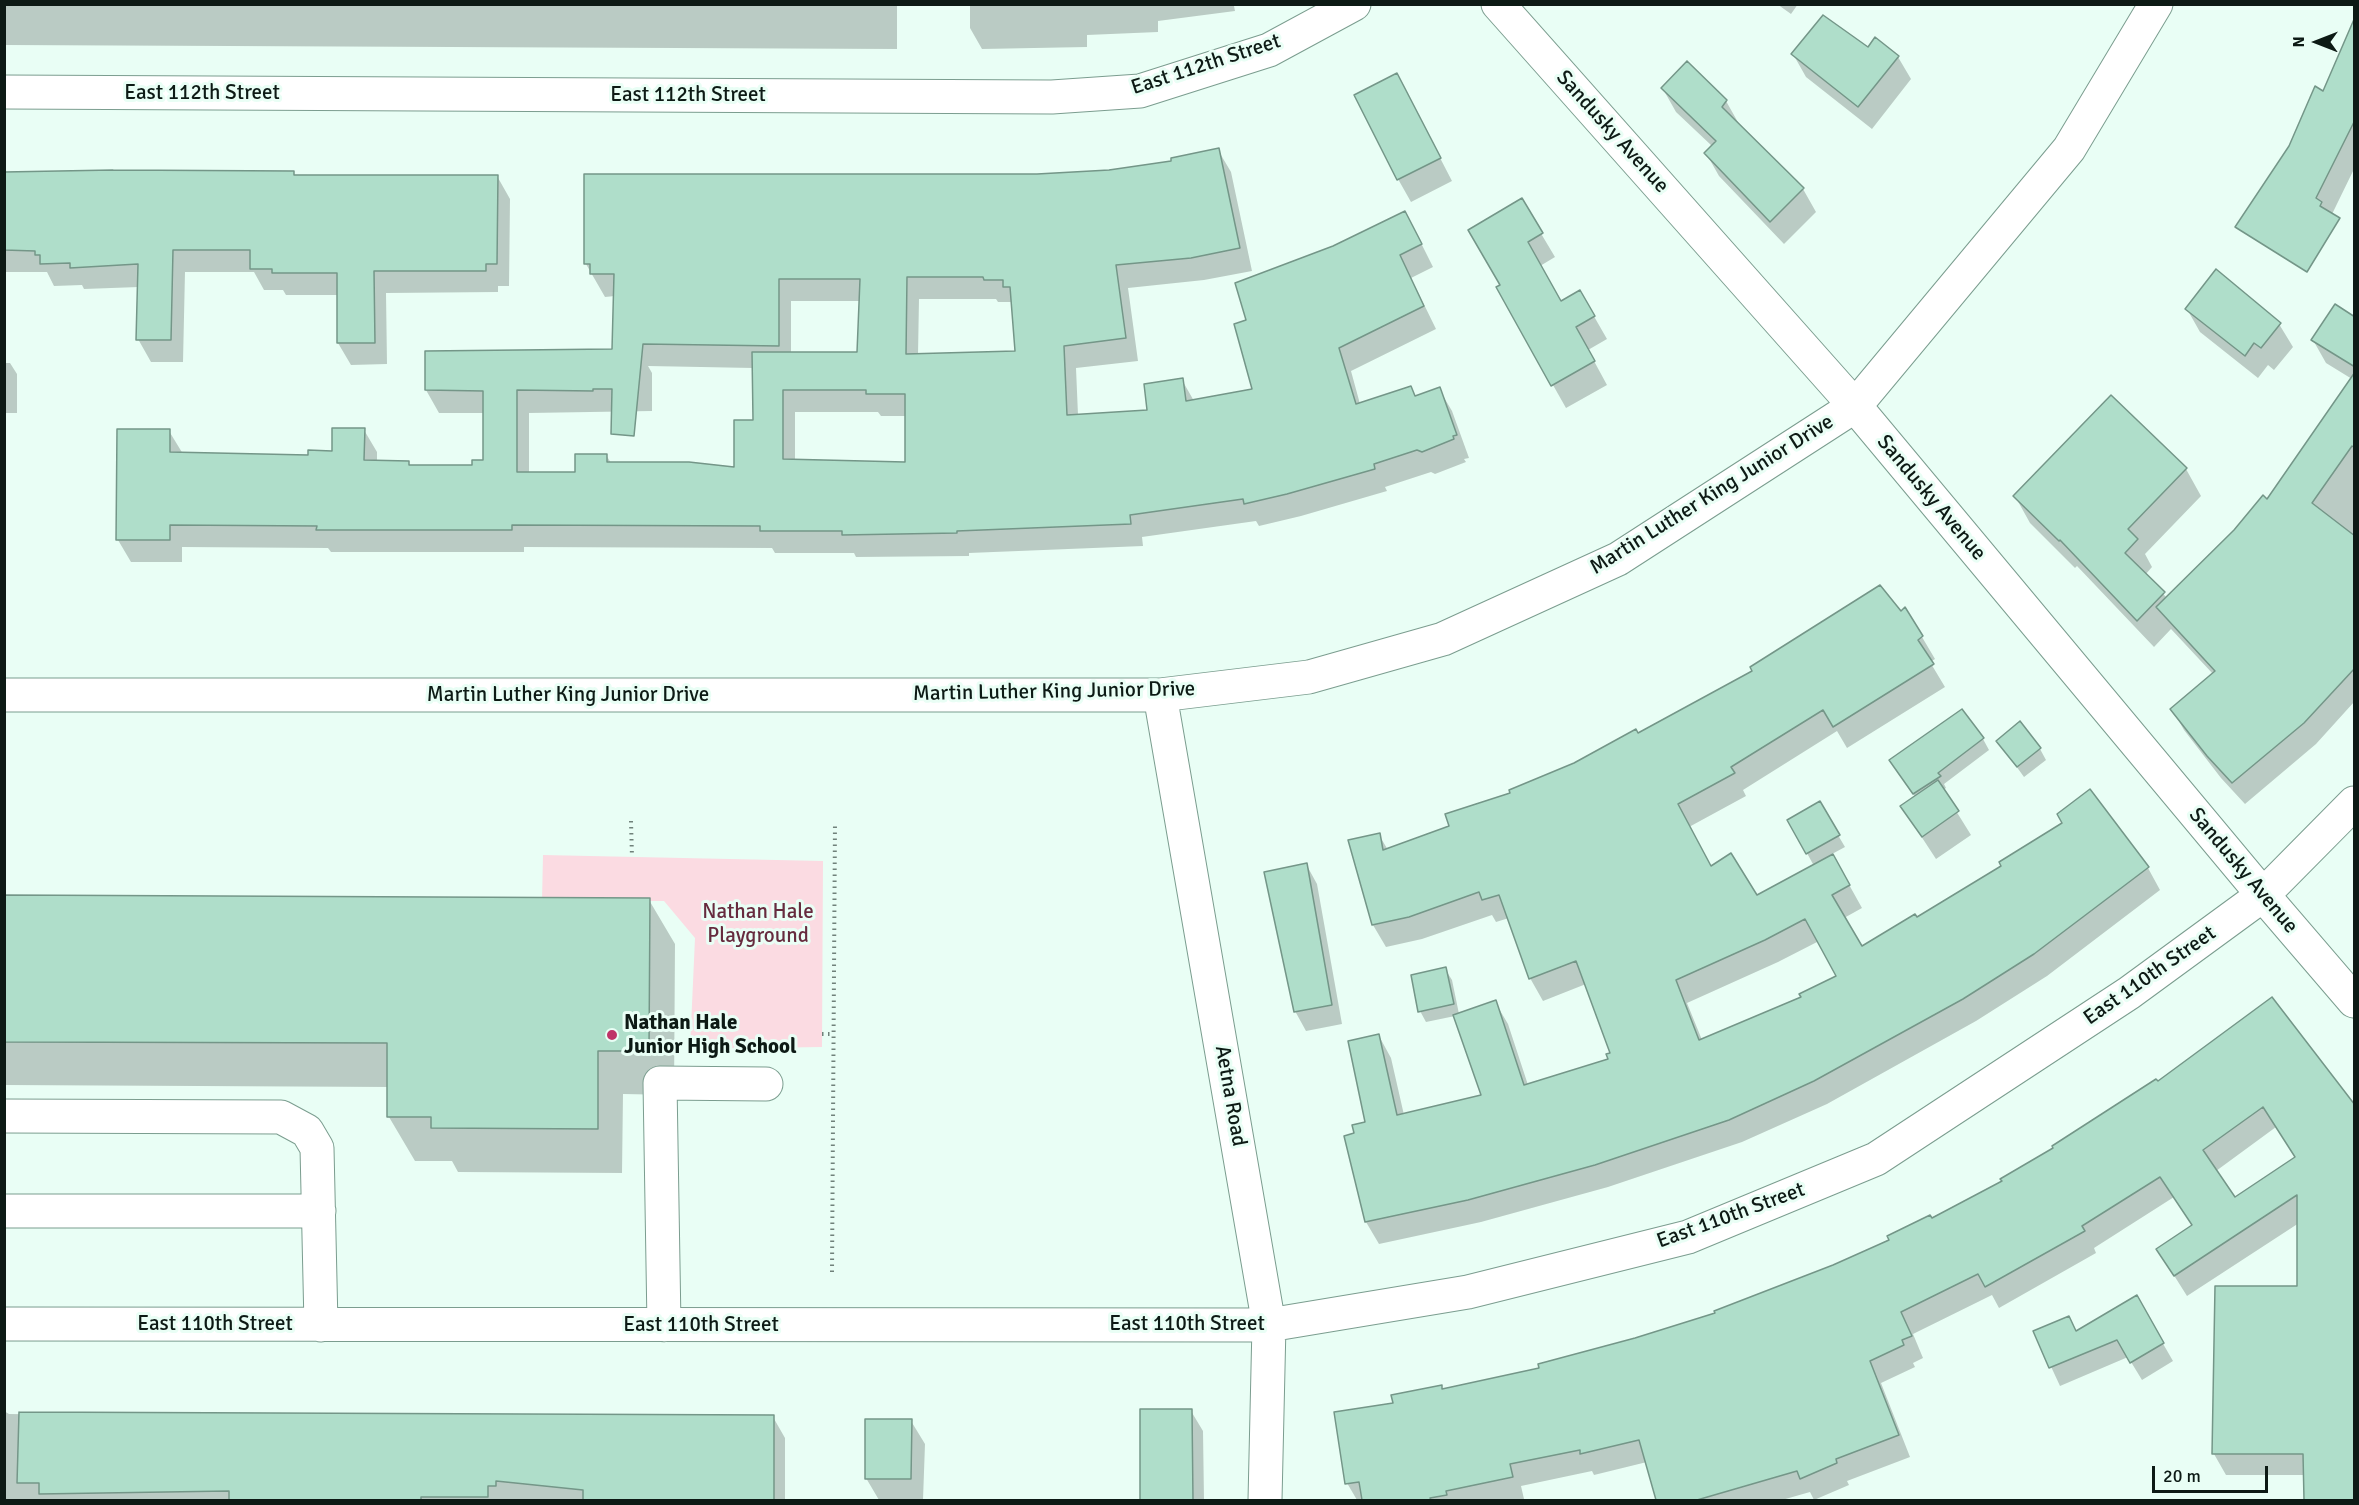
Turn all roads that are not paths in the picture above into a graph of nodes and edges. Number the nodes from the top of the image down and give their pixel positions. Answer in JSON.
{"nodes":[{"id":1,"x":1354,"y":4,"type":"edge"},
{"id":2,"x":1498,"y":4,"type":"edge"},
{"id":3,"x":2156,"y":4,"type":"edge"},
{"id":4,"x":4,"y":92,"type":"edge"},
{"id":5,"x":1855,"y":406,"type":"junction"},
{"id":6,"x":4,"y":695,"type":"edge"},
{"id":7,"x":1160,"y":695,"type":"junction"},
{"id":8,"x":2355,"y":803,"type":"edge"},
{"id":9,"x":2263,"y":895,"type":"junction"},
{"id":10,"x":2355,"y":1001,"type":"edge"},
{"id":11,"x":766,"y":1084,"type":"dead end"},
{"id":12,"x":4,"y":1116,"type":"edge"},
{"id":13,"x":4,"y":1211,"type":"edge"},
{"id":14,"x":319,"y":1211,"type":"junction"},
{"id":15,"x":4,"y":1324,"type":"edge"},
{"id":16,"x":321,"y":1324,"type":"junction"},
{"id":17,"x":664,"y":1324,"type":"junction"},
{"id":18,"x":1269,"y":1325,"type":"junction"},
{"id":19,"x":1266,"y":1500,"type":"edge"}],
"edges":[{"from":1,"to":4,"type":"street","name":"East 112th Street"},
{"from":2,"to":5,"type":"street","name":"Sandusky Avenue"},
{"from":3,"to":5,"type":"street","name":"Martin Luther King Junior Drive"},
{"from":5,"to":7,"type":"street","name":"Martin Luther King Junior Drive"},
{"from":5,"to":9,"type":"street","name":"Sandusky Avenue"},
{"from":6,"to":7,"type":"street","name":"Martin Luther King Junior Drive"},
{"from":7,"to":18,"type":"street","name":"Aetna Road"},
{"from":8,"to":9,"type":"street","name":"East 110th Street"},
{"from":9,"to":10,"type":"street","name":"Sandusky Avenue"},
{"from":9,"to":18,"type":"street","name":"East 110th Street"},
{"from":11,"to":17,"type":"street"},
{"from":12,"to":14,"type":"street"},
{"from":13,"to":14,"type":"street"},
{"from":14,"to":16,"type":"street"},
{"from":15,"to":16,"type":"street","name":"East 110th Street"},
{"from":16,"to":17,"type":"street","name":"East 110th Street"},
{"from":17,"to":18,"type":"street","name":"East 110th Street"},
{"from":18,"to":19,"type":"street","name":"Aetna Road"}]}
